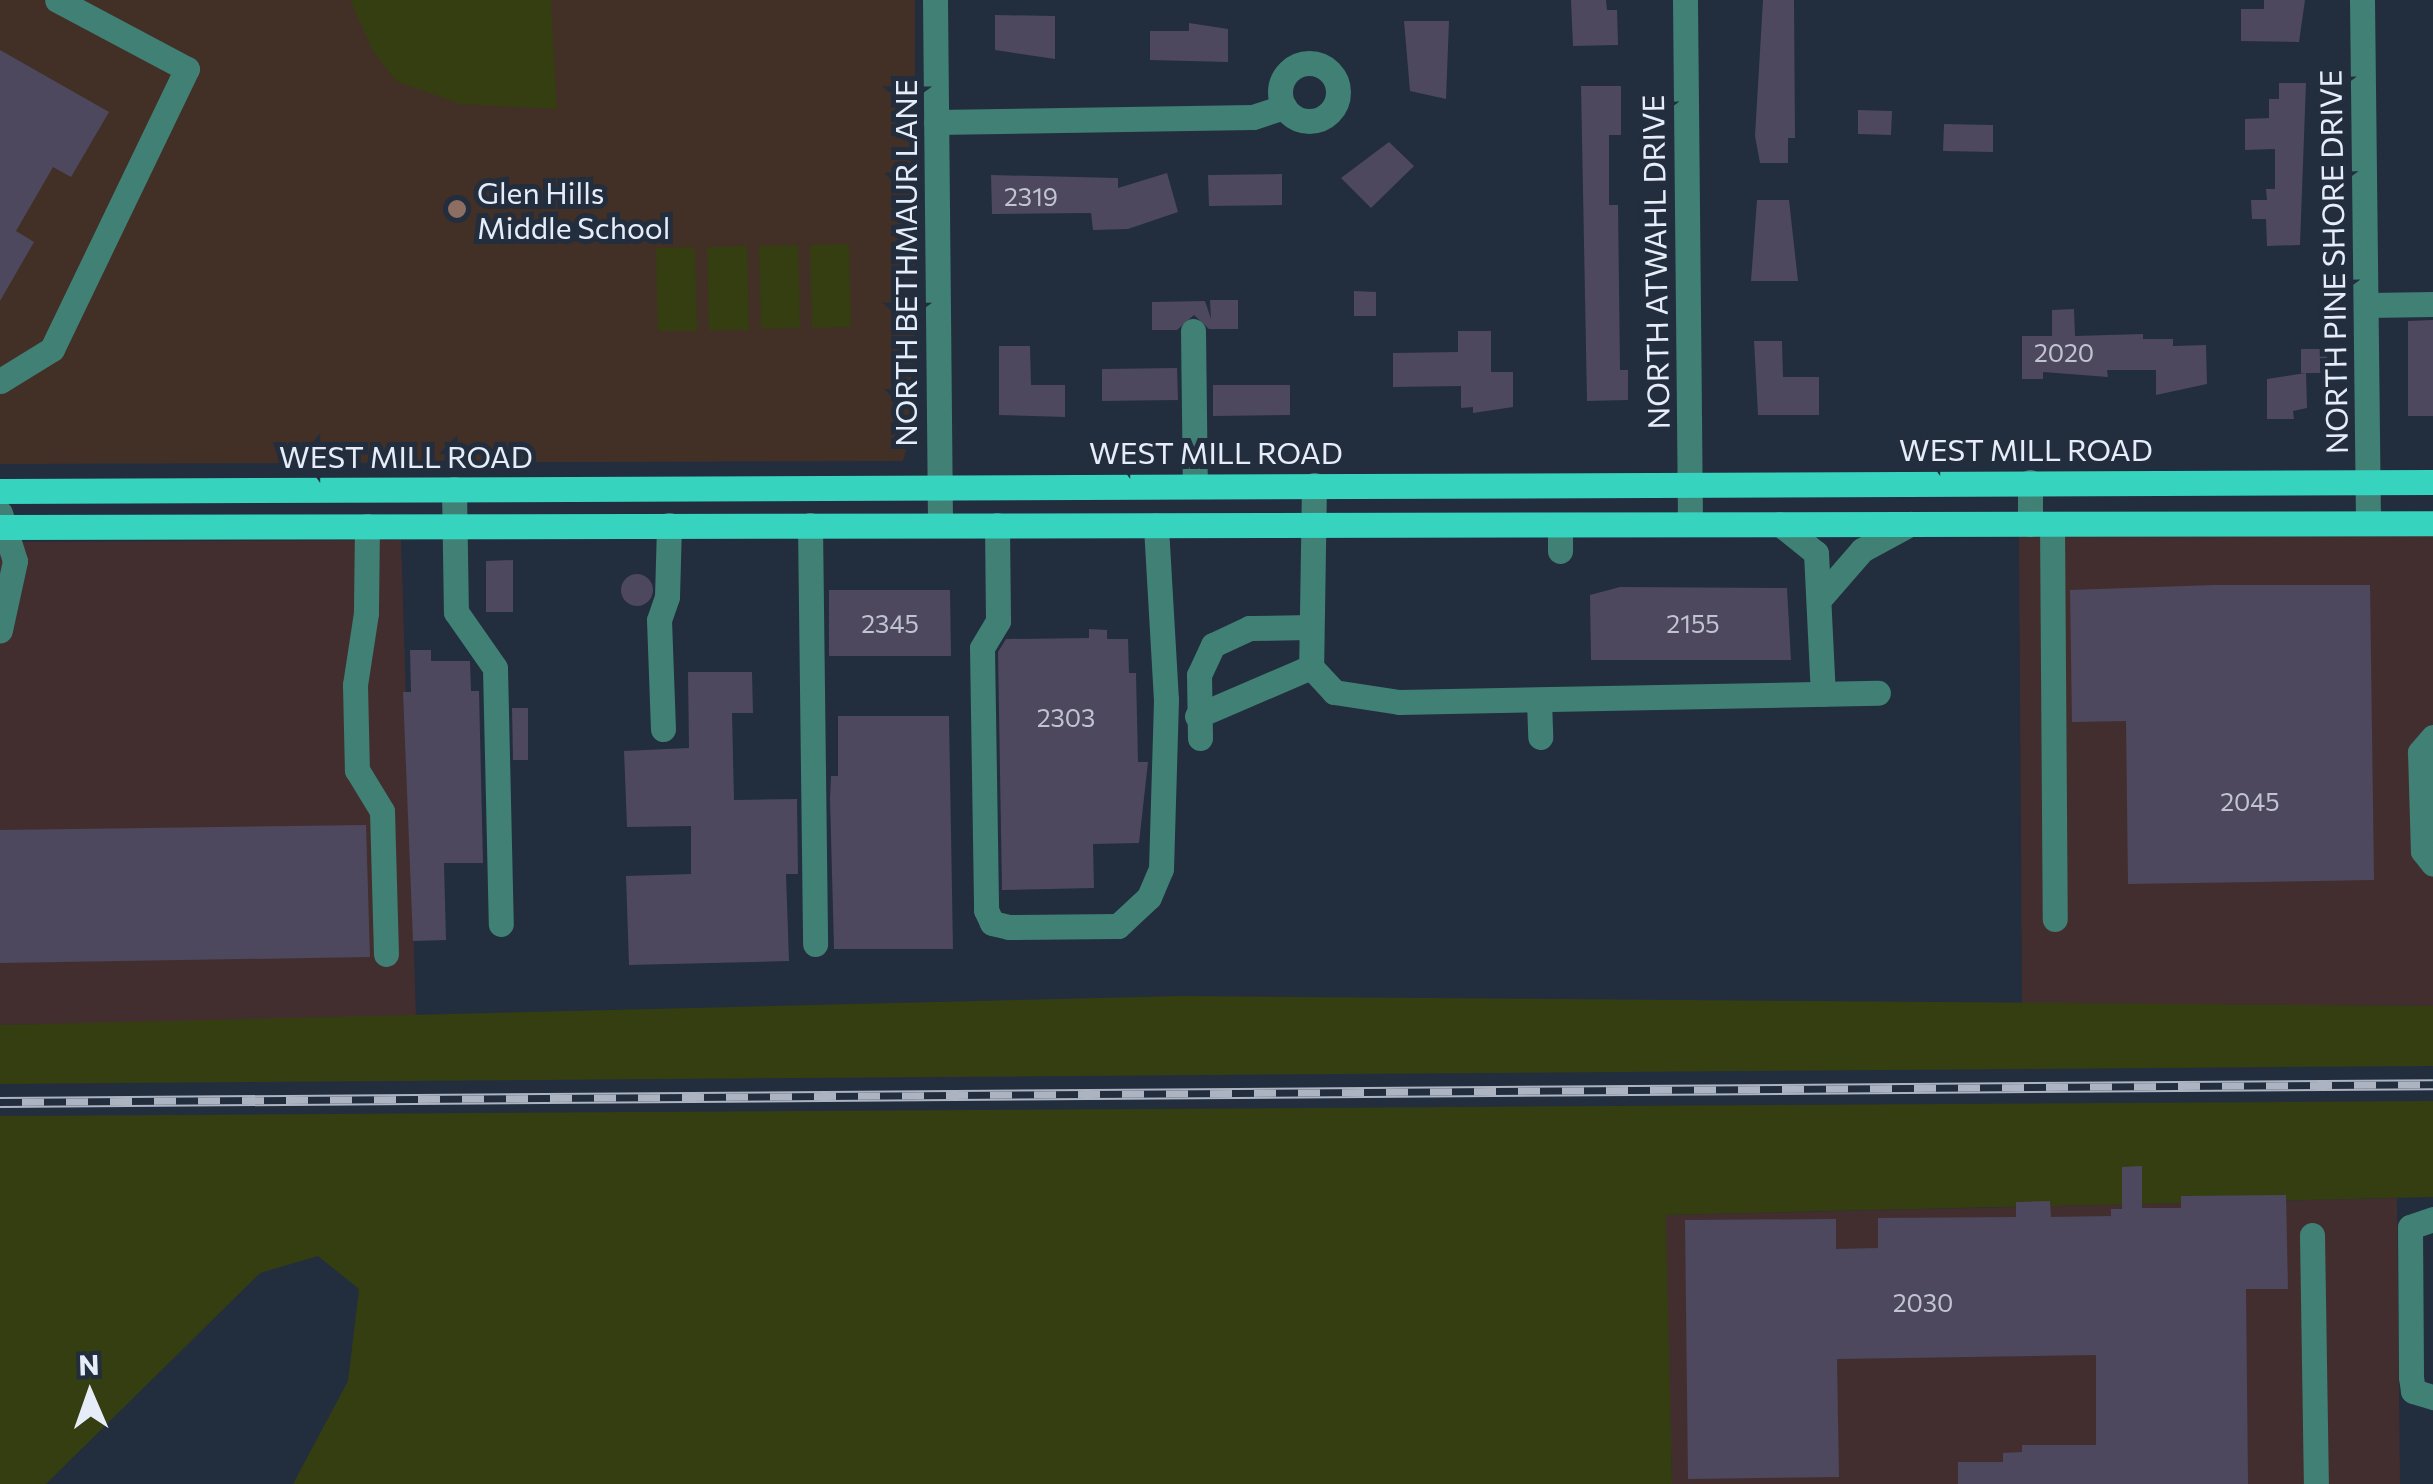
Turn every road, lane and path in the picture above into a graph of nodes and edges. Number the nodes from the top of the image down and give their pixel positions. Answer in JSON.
{"nodes":[{"id":1,"x":57,"y":0,"type":"edge"},
{"id":2,"x":935,"y":0,"type":"edge"},
{"id":3,"x":1686,"y":0,"type":"edge"},
{"id":4,"x":2362,"y":0,"type":"edge"},
{"id":5,"x":1284,"y":107,"type":"dead end"},
{"id":6,"x":936,"y":122,"type":"junction"},
{"id":7,"x":2433,"y":304,"type":"edge"},
{"id":8,"x":2368,"y":306,"type":"junction"},
{"id":9,"x":1193,"y":331,"type":"dead end"},
{"id":10,"x":0,"y":381,"type":"edge"},
{"id":11,"x":1690,"y":482,"type":"junction"},
{"id":12,"x":2030,"y":482,"type":"junction"},
{"id":13,"x":2367,"y":482,"type":"junction"},
{"id":14,"x":2433,"y":482,"type":"edge"},
{"id":15,"x":939,"y":484,"type":"junction"},
{"id":16,"x":1195,"y":485,"type":"junction"},
{"id":17,"x":1314,"y":485,"type":"junction"},
{"id":18,"x":454,"y":489,"type":"junction"},
{"id":19,"x":0,"y":491,"type":"edge"},
{"id":20,"x":2,"y":522,"type":"edge"},
{"id":21,"x":2368,"y":523,"type":"junction"},
{"id":22,"x":2433,"y":523,"type":"edge"},
{"id":23,"x":1314,"y":524,"type":"junction"},
{"id":24,"x":1560,"y":524,"type":"junction"},
{"id":25,"x":1690,"y":524,"type":"junction"},
{"id":26,"x":1780,"y":524,"type":"junction"},
{"id":27,"x":1910,"y":524,"type":"junction"},
{"id":28,"x":2041,"y":524,"type":"junction"},
{"id":29,"x":454,"y":525,"type":"junction"},
{"id":30,"x":669,"y":525,"type":"junction"},
{"id":31,"x":810,"y":525,"type":"junction"},
{"id":32,"x":940,"y":525,"type":"junction"},
{"id":33,"x":998,"y":525,"type":"junction"},
{"id":34,"x":1156,"y":525,"type":"junction"},
{"id":35,"x":367,"y":526,"type":"junction"},
{"id":36,"x":1560,"y":551,"type":"dead end"},
{"id":37,"x":1822,"y":596,"type":"junction"},
{"id":38,"x":1311,"y":627,"type":"junction"},
{"id":39,"x":0,"y":630,"type":"edge"},
{"id":40,"x":1311,"y":666,"type":"junction"},
{"id":41,"x":1878,"y":693,"type":"dead end"},
{"id":42,"x":1823,"y":694,"type":"junction"},
{"id":43,"x":1539,"y":700,"type":"junction"},
{"id":44,"x":663,"y":730,"type":"dead end"},
{"id":45,"x":1540,"y":737,"type":"dead end"},
{"id":46,"x":2433,"y":737,"type":"edge"},
{"id":47,"x":2433,"y":864,"type":"edge"},
{"id":48,"x":2056,"y":920,"type":"dead end"},
{"id":49,"x":501,"y":924,"type":"dead end"},
{"id":50,"x":815,"y":944,"type":"dead end"},
{"id":51,"x":386,"y":954,"type":"dead end"},
{"id":52,"x":2433,"y":1219,"type":"edge"},
{"id":53,"x":2312,"y":1235,"type":"dead end"},
{"id":54,"x":2433,"y":1398,"type":"edge"},
{"id":55,"x":2316,"y":1484,"type":"edge"}],
"edges":[{"from":1,"to":10,"type":"street"},
{"from":2,"to":6,"type":"street","name":"NORTH BETHMAUR LANE"},
{"from":3,"to":11,"type":"street","name":"NORTH ATWAHL DRIVE"},
{"from":4,"to":8,"type":"street","name":"NORTH PINE SHORE DRIVE"},
{"from":5,"to":6,"type":"street"},
{"from":6,"to":15,"type":"street","name":"NORTH BETHMAUR LANE"},
{"from":7,"to":8,"type":"street"},
{"from":8,"to":13,"type":"street","name":"NORTH PINE SHORE DRIVE"},
{"from":9,"to":16,"type":"street"},
{"from":11,"to":12,"type":"main road","name":"WEST MILL ROAD"},
{"from":11,"to":17,"type":"main road","name":"WEST MILL ROAD"},
{"from":11,"to":25,"type":"street","name":"NORTH ATWAHL DRIVE"},
{"from":12,"to":13,"type":"main road","name":"WEST MILL ROAD"},
{"from":12,"to":28,"type":"street"},
{"from":13,"to":14,"type":"main road","name":"WEST MILL ROAD"},
{"from":13,"to":21,"type":"street","name":"NORTH PINE SHORE DRIVE"},
{"from":15,"to":16,"type":"main road","name":"WEST MILL ROAD"},
{"from":15,"to":18,"type":"main road","name":"WEST MILL ROAD"},
{"from":15,"to":32,"type":"street","name":"NORTH BETHMAUR LANE"},
{"from":16,"to":17,"type":"main road","name":"WEST MILL ROAD"},
{"from":17,"to":23,"type":"street"},
{"from":18,"to":19,"type":"main road","name":"WEST MILL ROAD"},
{"from":18,"to":29,"type":"street"},
{"from":20,"to":35,"type":"main road"},
{"from":20,"to":39,"type":"street"},
{"from":21,"to":22,"type":"main road"},
{"from":21,"to":28,"type":"main road"},
{"from":23,"to":24,"type":"main road"},
{"from":23,"to":34,"type":"main road"},
{"from":23,"to":38,"type":"street"},
{"from":24,"to":25,"type":"main road"},
{"from":24,"to":36,"type":"street"},
{"from":25,"to":26,"type":"main road"},
{"from":26,"to":27,"type":"main road"},
{"from":26,"to":37,"type":"street"},
{"from":27,"to":28,"type":"main road"},
{"from":27,"to":37,"type":"street"},
{"from":28,"to":48,"type":"street"},
{"from":29,"to":30,"type":"main road"},
{"from":29,"to":35,"type":"main road"},
{"from":29,"to":49,"type":"street"},
{"from":30,"to":31,"type":"main road"},
{"from":30,"to":44,"type":"street"},
{"from":31,"to":32,"type":"main road"},
{"from":31,"to":50,"type":"street"},
{"from":32,"to":33,"type":"main road"},
{"from":33,"to":34,"type":"main road"},
{"from":33,"to":34,"type":"street"},
{"from":35,"to":51,"type":"street"},
{"from":37,"to":42,"type":"street"},
{"from":38,"to":40,"type":"street"},
{"from":38,"to":40,"type":"street"},
{"from":40,"to":43,"type":"street"},
{"from":41,"to":42,"type":"street"},
{"from":42,"to":43,"type":"street"},
{"from":43,"to":45,"type":"street"},
{"from":46,"to":47,"type":"street"},
{"from":52,"to":54,"type":"street"},
{"from":53,"to":55,"type":"street"}]}
